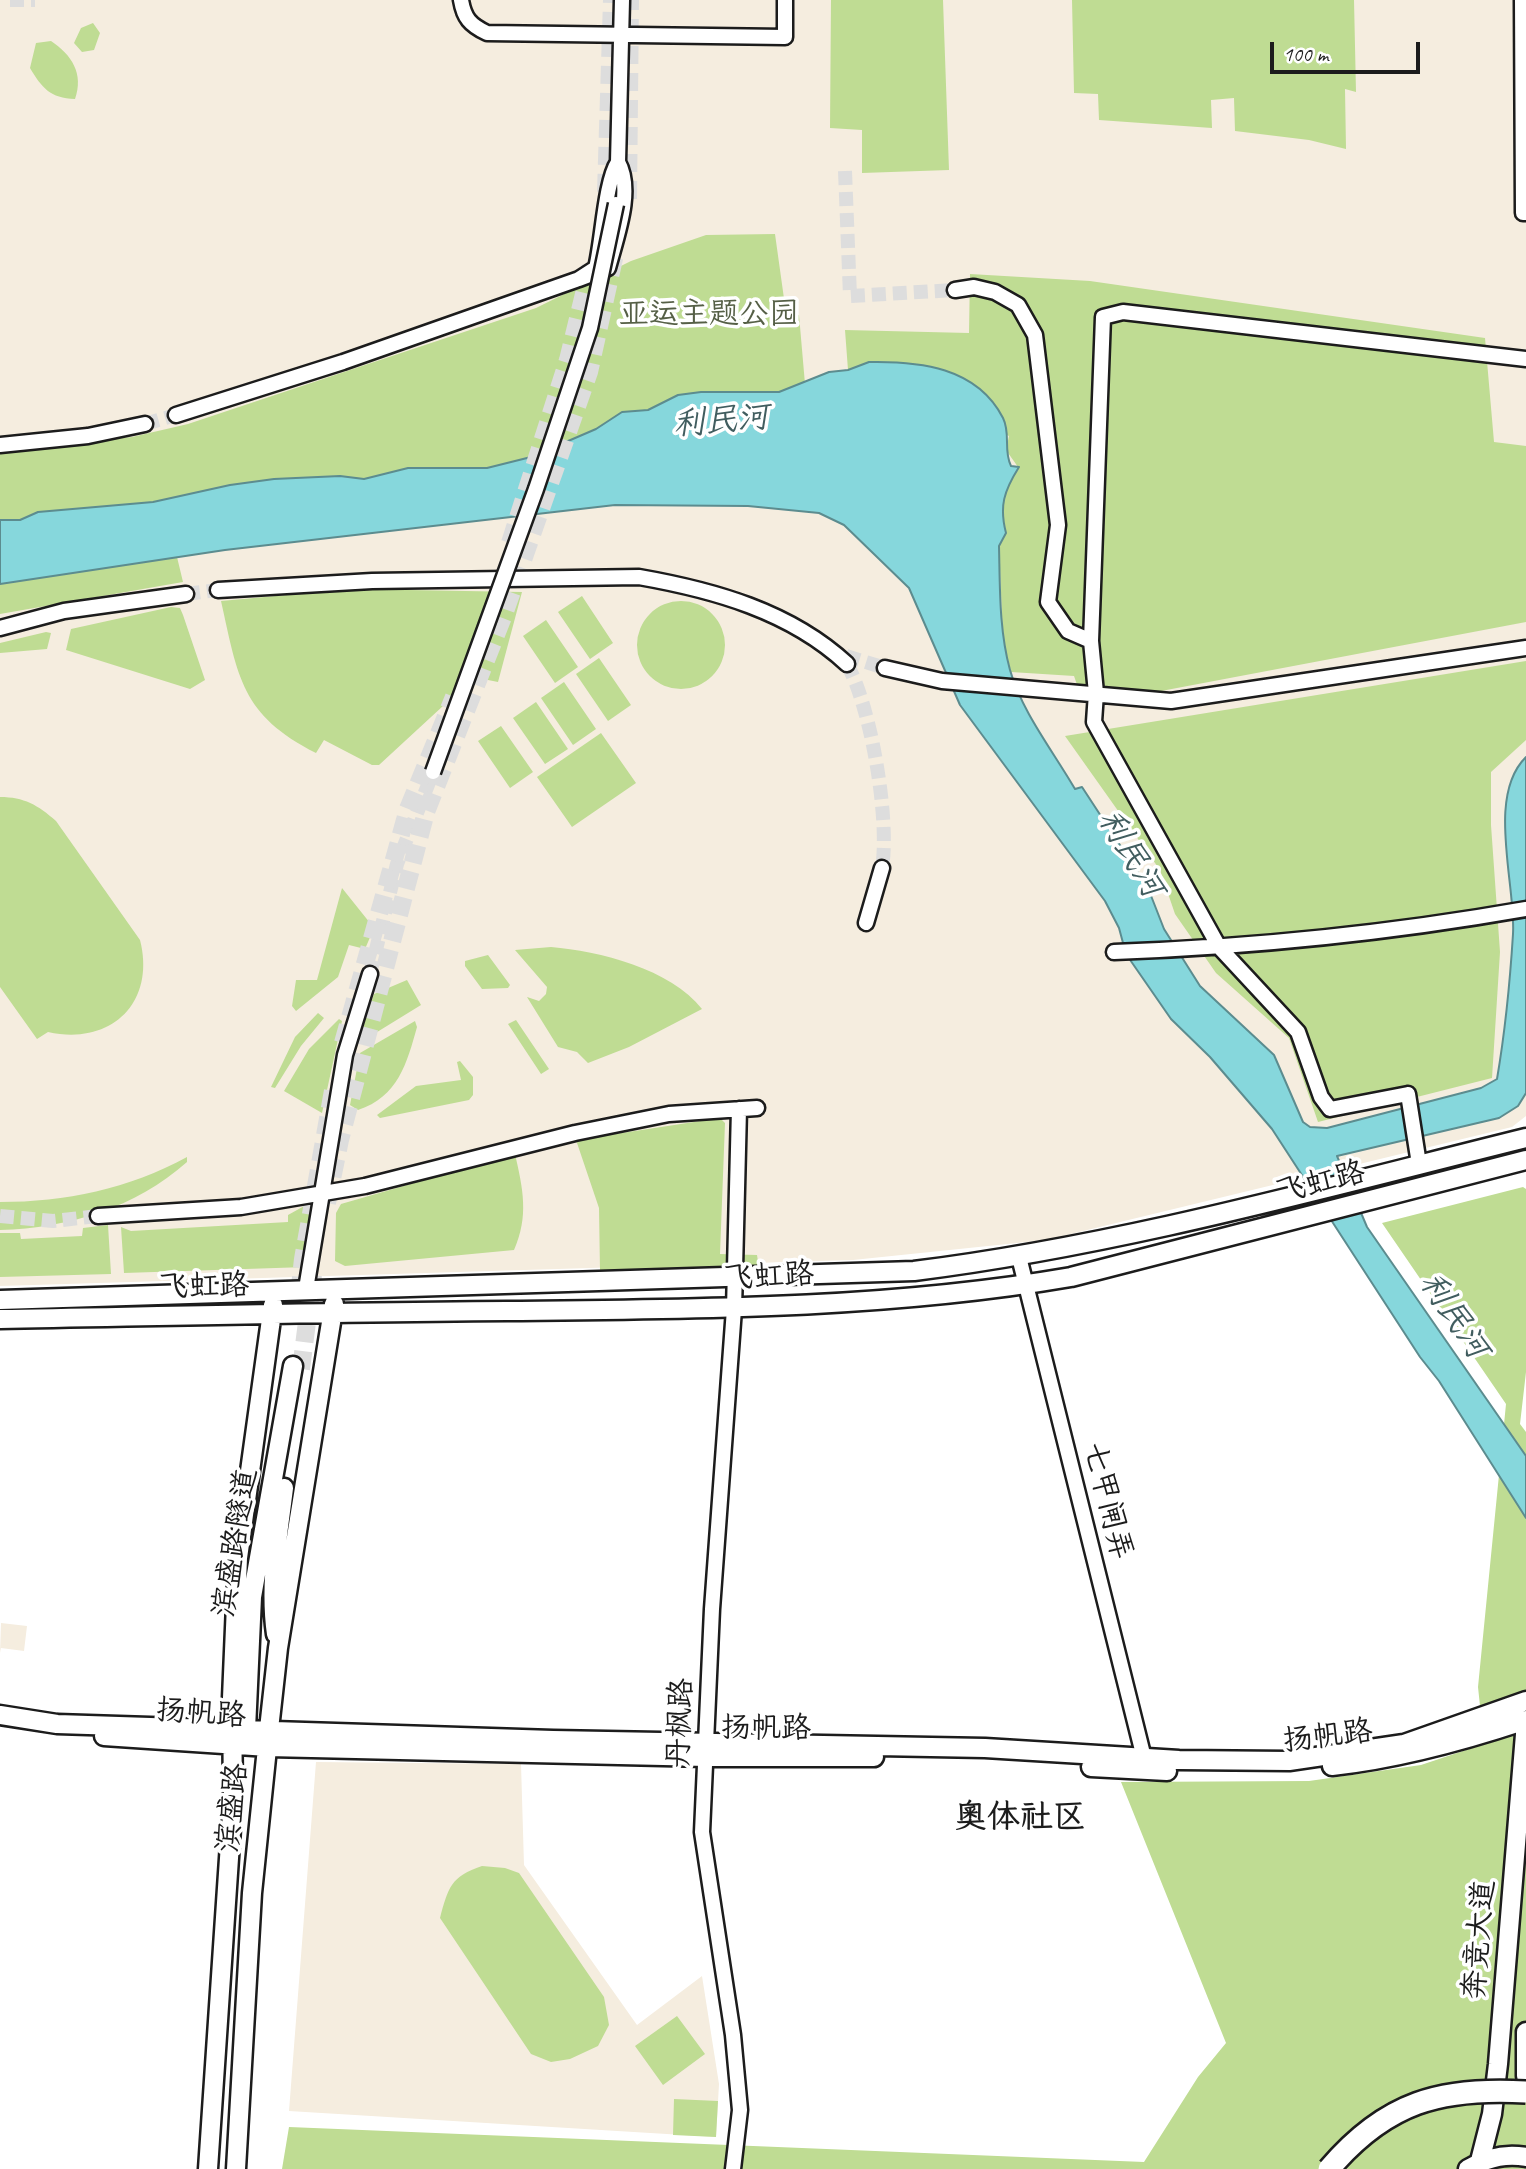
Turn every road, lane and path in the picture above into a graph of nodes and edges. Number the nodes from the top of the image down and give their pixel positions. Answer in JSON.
{"nodes":[{"id":1,"x":461,"y":0,"type":"edge"},
{"id":2,"x":622,"y":0,"type":"edge"},
{"id":3,"x":785,"y":0,"type":"edge"},
{"id":4,"x":1522,"y":0,"type":"edge"},
{"id":5,"x":1524,"y":21,"type":"edge"},
{"id":6,"x":621,"y":32,"type":"junction"},
{"id":7,"x":616,"y":204,"type":"tunnel mouth"},
{"id":8,"x":1526,"y":213,"type":"edge"},
{"id":9,"x":955,"y":290,"type":"tunnel mouth"},
{"id":10,"x":1526,"y":359,"type":"edge"},
{"id":11,"x":176,"y":415,"type":"tunnel mouth"},
{"id":12,"x":145,"y":424,"type":"tunnel mouth"},
{"id":13,"x":0,"y":445,"type":"edge"},
{"id":14,"x":218,"y":590,"type":"tunnel mouth"},
{"id":15,"x":186,"y":594,"type":"tunnel mouth"},
{"id":16,"x":0,"y":628,"type":"edge"},
{"id":17,"x":1091,"y":641,"type":"junction"},
{"id":18,"x":1526,"y":648,"type":"edge"},
{"id":19,"x":843,"y":658,"type":"tunnel mouth"},
{"id":20,"x":885,"y":668,"type":"tunnel mouth"},
{"id":21,"x":1096,"y":693,"type":"junction"},
{"id":22,"x":433,"y":772,"type":"tunnel mouth"},
{"id":23,"x":882,"y":868,"type":"tunnel mouth"},
{"id":24,"x":1526,"y":909,"type":"edge"},
{"id":25,"x":866,"y":923,"type":"dead end"},
{"id":26,"x":1219,"y":947,"type":"junction"},
{"id":27,"x":1114,"y":952,"type":"dead end"},
{"id":28,"x":370,"y":974,"type":"tunnel mouth"},
{"id":29,"x":757,"y":1108,"type":"dead end"},
{"id":30,"x":739,"y":1109,"type":"junction"},
{"id":31,"x":1526,"y":1138,"type":"edge"},
{"id":32,"x":1526,"y":1160,"type":"edge"},
{"id":33,"x":1419,"y":1164,"type":"junction"},
{"id":34,"x":322,"y":1193,"type":"junction"},
{"id":35,"x":98,"y":1216,"type":"tunnel mouth"},
{"id":36,"x":1019,"y":1257,"type":"junction"},
{"id":37,"x":734,"y":1277,"type":"junction"},
{"id":38,"x":1025,"y":1285,"type":"junction"},
{"id":39,"x":276,"y":1289,"type":"junction"},
{"id":40,"x":306,"y":1289,"type":"junction"},
{"id":41,"x":335,"y":1289,"type":"junction"},
{"id":42,"x":0,"y":1300,"type":"edge"},
{"id":43,"x":734,"y":1309,"type":"junction"},
{"id":44,"x":271,"y":1313,"type":"junction"},
{"id":45,"x":333,"y":1314,"type":"junction"},
{"id":46,"x":0,"y":1319,"type":"edge"},
{"id":47,"x":278,"y":1648,"type":"junction"},
{"id":48,"x":1526,"y":1701,"type":"edge"},
{"id":49,"x":0,"y":1715,"type":"edge"},
{"id":50,"x":1526,"y":1721,"type":"edge"},
{"id":51,"x":0,"y":1725,"type":"edge"},
{"id":52,"x":237,"y":1733,"type":"junction"},
{"id":53,"x":269,"y":1738,"type":"junction"},
{"id":54,"x":707,"y":1749,"type":"junction"},
{"id":55,"x":1144,"y":1758,"type":"junction"},
{"id":56,"x":1526,"y":2032,"type":"edge"},
{"id":57,"x":1526,"y":2076,"type":"edge"},
{"id":58,"x":1526,"y":2092,"type":"edge"},
{"id":59,"x":1526,"y":2157,"type":"edge"},
{"id":60,"x":1474,"y":2165,"type":"edge"},
{"id":61,"x":208,"y":2169,"type":"edge"},
{"id":62,"x":236,"y":2169,"type":"edge"},
{"id":63,"x":733,"y":2169,"type":"edge"},
{"id":64,"x":1329,"y":2169,"type":"edge"}],
"edges":[{"from":1,"to":6,"type":"street"},
{"from":2,"to":6,"type":"street"},
{"from":3,"to":6,"type":"street"},
{"from":4,"to":5,"type":"street"},
{"from":5,"to":8,"type":"street"},
{"from":6,"to":11,"type":"street"},
{"from":7,"to":22,"type":"street","bridge":true},
{"from":9,"to":17,"type":"street"},
{"from":10,"to":17,"type":"street"},
{"from":12,"to":13,"type":"street"},
{"from":14,"to":19,"type":"street"},
{"from":15,"to":16,"type":"street"},
{"from":17,"to":21,"type":"street"},
{"from":18,"to":21,"type":"street"},
{"from":20,"to":21,"type":"street"},
{"from":21,"to":26,"type":"street"},
{"from":23,"to":25,"type":"street"},
{"from":24,"to":26,"type":"street"},
{"from":26,"to":27,"type":"street"},
{"from":26,"to":33,"type":"street"},
{"from":28,"to":34,"type":"street"},
{"from":29,"to":30,"type":"street"},
{"from":30,"to":34,"type":"street"},
{"from":30,"to":37,"type":"street","name":"丹枫路"},
{"from":31,"to":33,"type":"main road","name":"飞虹路"},
{"from":32,"to":38,"type":"main road","name":"飞虹路"},
{"from":33,"to":36,"type":"main road","name":"飞虹路"},
{"from":34,"to":35,"type":"street"},
{"from":34,"to":40,"type":"street"},
{"from":36,"to":37,"type":"main road","name":"飞虹路"},
{"from":36,"to":38,"type":"street","name":"七甲闸弄"},
{"from":37,"to":41,"type":"main road","name":"飞虹路"},
{"from":37,"to":43,"type":"street","name":"丹枫路"},
{"from":38,"to":43,"type":"main road","name":"飞虹路"},
{"from":38,"to":55,"type":"street","name":"七甲闸弄"},
{"from":39,"to":40,"type":"main road","name":"飞虹路"},
{"from":39,"to":42,"type":"main road","name":"飞虹路"},
{"from":39,"to":44,"type":"main road","name":"滨盛路"},
{"from":40,"to":41,"type":"main road","name":"飞虹路"},
{"from":41,"to":45,"type":"main road","name":"滨盛路"},
{"from":43,"to":45,"type":"main road","name":"飞虹路"},
{"from":43,"to":54,"type":"street","name":"丹枫路"},
{"from":44,"to":45,"type":"main road","name":"飞虹路"},
{"from":44,"to":46,"type":"main road","name":"飞虹路"},
{"from":44,"to":52,"type":"main road","name":"滨盛路"},
{"from":45,"to":47,"type":"main road","name":"滨盛路"},
{"from":47,"to":52,"type":"main road","name":"滨盛路隧道"},
{"from":47,"to":53,"type":"main road","name":"滨盛路"},
{"from":48,"to":55,"type":"main road"},
{"from":49,"to":52,"type":"main road"},
{"from":50,"to":54,"type":"main road","name":"扬帆路"},
{"from":50,"to":60,"type":"main road","name":"奔竞大道"},
{"from":51,"to":52,"type":"main road","name":"扬帆路"},
{"from":52,"to":53,"type":"main road","name":"扬帆路"},
{"from":52,"to":61,"type":"main road","name":"滨盛路"},
{"from":53,"to":54,"type":"main road","name":"扬帆路"},
{"from":53,"to":62,"type":"main road","name":"滨盛路"},
{"from":54,"to":55,"type":"main road"},
{"from":54,"to":63,"type":"street","name":"丹枫路"},
{"from":56,"to":57,"type":"main road"},
{"from":58,"to":64,"type":"highway","bridge":true},
{"from":59,"to":60,"type":"main road"}]}
